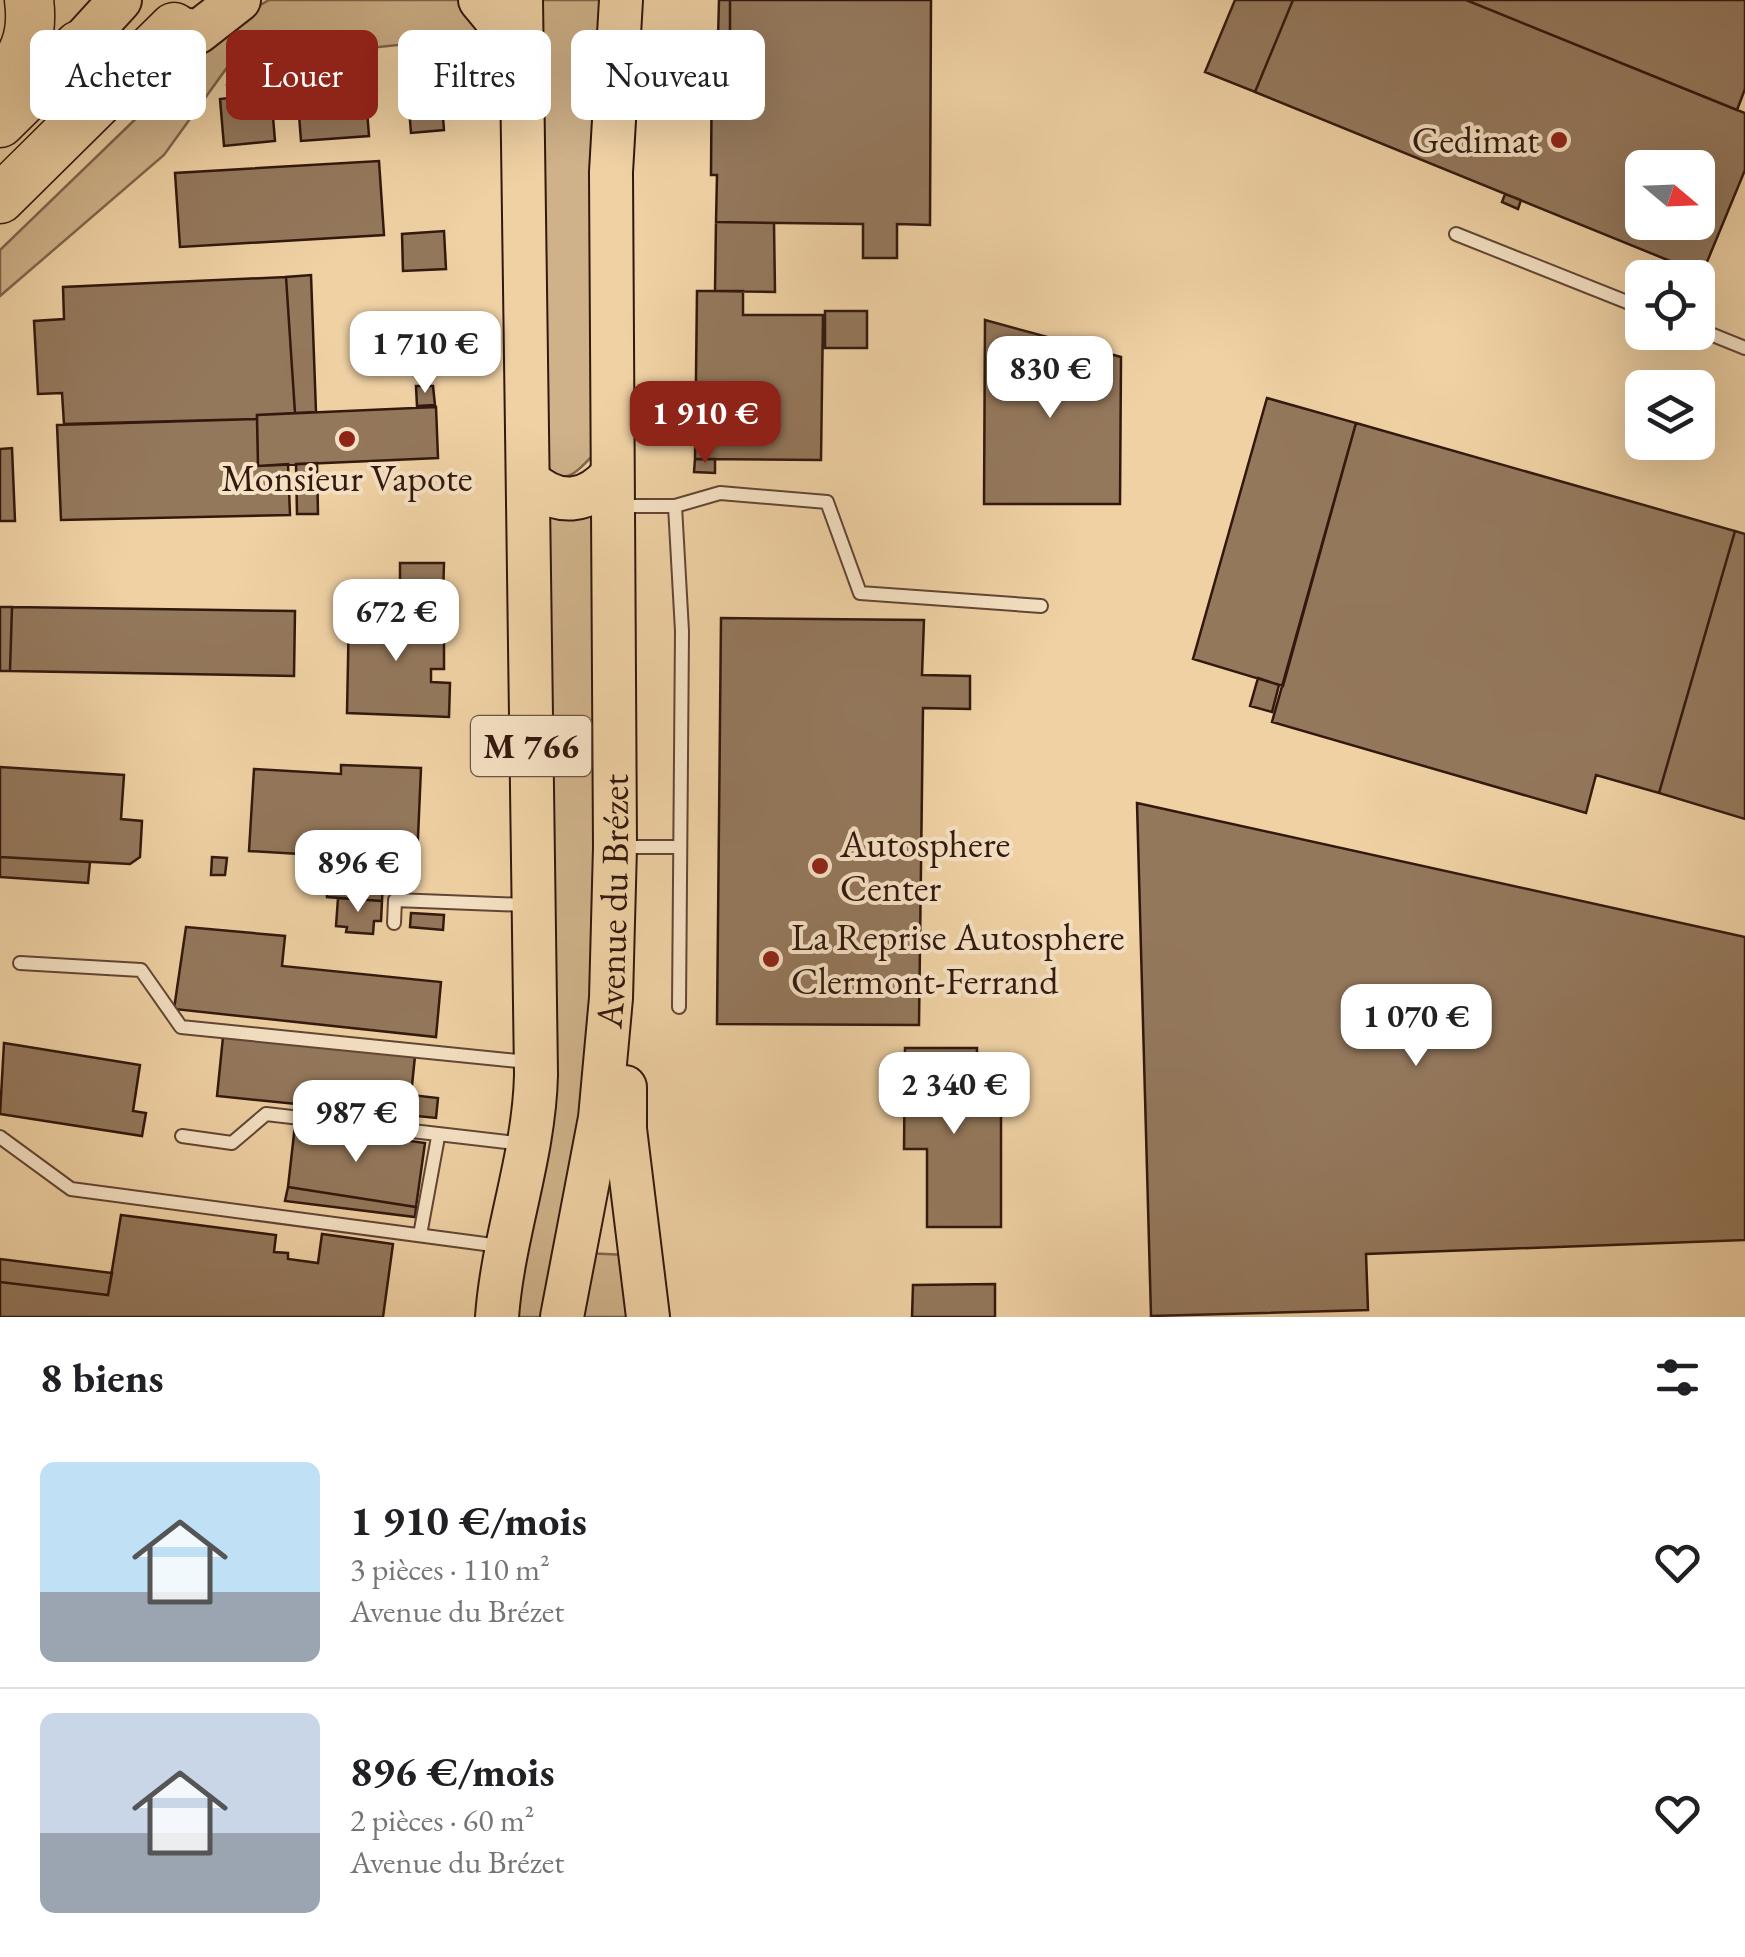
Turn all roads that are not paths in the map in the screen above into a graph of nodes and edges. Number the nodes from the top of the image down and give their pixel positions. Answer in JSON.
{"nodes":[{"id":1,"x":29,"y":0,"type":"edge"},
{"id":2,"x":120,"y":0,"type":"edge"},
{"id":3,"x":239,"y":0,"type":"edge"},
{"id":4,"x":480,"y":0,"type":"edge"},
{"id":5,"x":621,"y":0,"type":"edge"},
{"id":6,"x":188,"y":13,"type":"edge"},
{"id":7,"x":522,"y":20,"type":"edge"},
{"id":8,"x":93,"y":30,"type":"edge"},
{"id":9,"x":0,"y":85,"type":"edge"},
{"id":10,"x":30,"y":93,"type":"edge"},
{"id":11,"x":0,"y":123,"type":"edge"},
{"id":12,"x":0,"y":199,"type":"edge"},
{"id":13,"x":1456,"y":234,"type":"dead end"},
{"id":14,"x":1625,"y":301,"type":"edge"},
{"id":15,"x":1715,"y":336,"type":"edge"},
{"id":16,"x":1745,"y":348,"type":"edge"},
{"id":17,"x":528,"y":480,"type":"junction"},
{"id":18,"x":612,"y":490,"type":"junction"},
{"id":19,"x":674,"y":506,"type":"junction"},
{"id":20,"x":1042,"y":606,"type":"dead end"},
{"id":21,"x":679,"y":847,"type":"junction"},
{"id":22,"x":615,"y":848,"type":"junction"},
{"id":23,"x":533,"y":905,"type":"junction"},
{"id":24,"x":394,"y":922,"type":"dead end"},
{"id":25,"x":20,"y":963,"type":"dead end"},
{"id":26,"x":611,"y":998,"type":"junction"},
{"id":27,"x":680,"y":1007,"type":"dead end"},
{"id":28,"x":536,"y":1063,"type":"junction"},
{"id":29,"x":182,"y":1136,"type":"dead end"},
{"id":30,"x":0,"y":1137,"type":"edge"},
{"id":31,"x":438,"y":1137,"type":"junction"},
{"id":32,"x":532,"y":1145,"type":"junction"},
{"id":33,"x":420,"y":1235,"type":"junction"},
{"id":34,"x":508,"y":1246,"type":"junction"},
{"id":35,"x":497,"y":1317,"type":"edge"},
{"id":36,"x":562,"y":1317,"type":"edge"},
{"id":37,"x":648,"y":1317,"type":"edge"}],
"edges":[{"from":1,"to":9,"type":"highway"},
{"from":2,"to":8,"type":"main road"},
{"from":3,"to":6,"type":"main road"},
{"from":4,"to":7,"type":"main road"},
{"from":5,"to":18,"type":"main road","name":"Avenue du Brézet","number":"M 766"},
{"from":6,"to":12,"type":"highway"},
{"from":7,"to":17,"type":"main road","name":"Avenue du Brézet","number":"M 766"},
{"from":10,"to":11,"type":"highway"},
{"from":13,"to":14,"type":"lane"},
{"from":15,"to":16,"type":"lane"},
{"from":17,"to":18,"type":"main road"},
{"from":17,"to":23,"type":"main road","name":"Avenue du Brézet","number":"M 766"},
{"from":18,"to":19,"type":"lane"},
{"from":18,"to":22,"type":"main road","name":"Avenue du Brézet","number":"M 766"},
{"from":19,"to":20,"type":"lane"},
{"from":19,"to":21,"type":"lane"},
{"from":21,"to":22,"type":"lane"},
{"from":21,"to":27,"type":"lane"},
{"from":22,"to":26,"type":"main road","name":"Avenue du Brézet","number":"M 766"},
{"from":23,"to":24,"type":"lane"},
{"from":23,"to":28,"type":"main road","name":"Avenue du Brézet","number":"M 766"},
{"from":25,"to":28,"type":"lane"},
{"from":26,"to":36,"type":"main road","name":"Avenue du Brézet","number":"M 766"},
{"from":26,"to":37,"type":"main road"},
{"from":28,"to":32,"type":"main road","name":"Avenue du Brézet","number":"M 766"},
{"from":29,"to":31,"type":"lane"},
{"from":30,"to":33,"type":"lane"},
{"from":31,"to":32,"type":"lane"},
{"from":31,"to":33,"type":"lane"},
{"from":32,"to":34,"type":"main road","name":"Avenue du Brézet","number":"M 766"},
{"from":33,"to":34,"type":"lane"},
{"from":34,"to":35,"type":"main road","name":"Avenue du Brézet","number":"M 766"}]}
